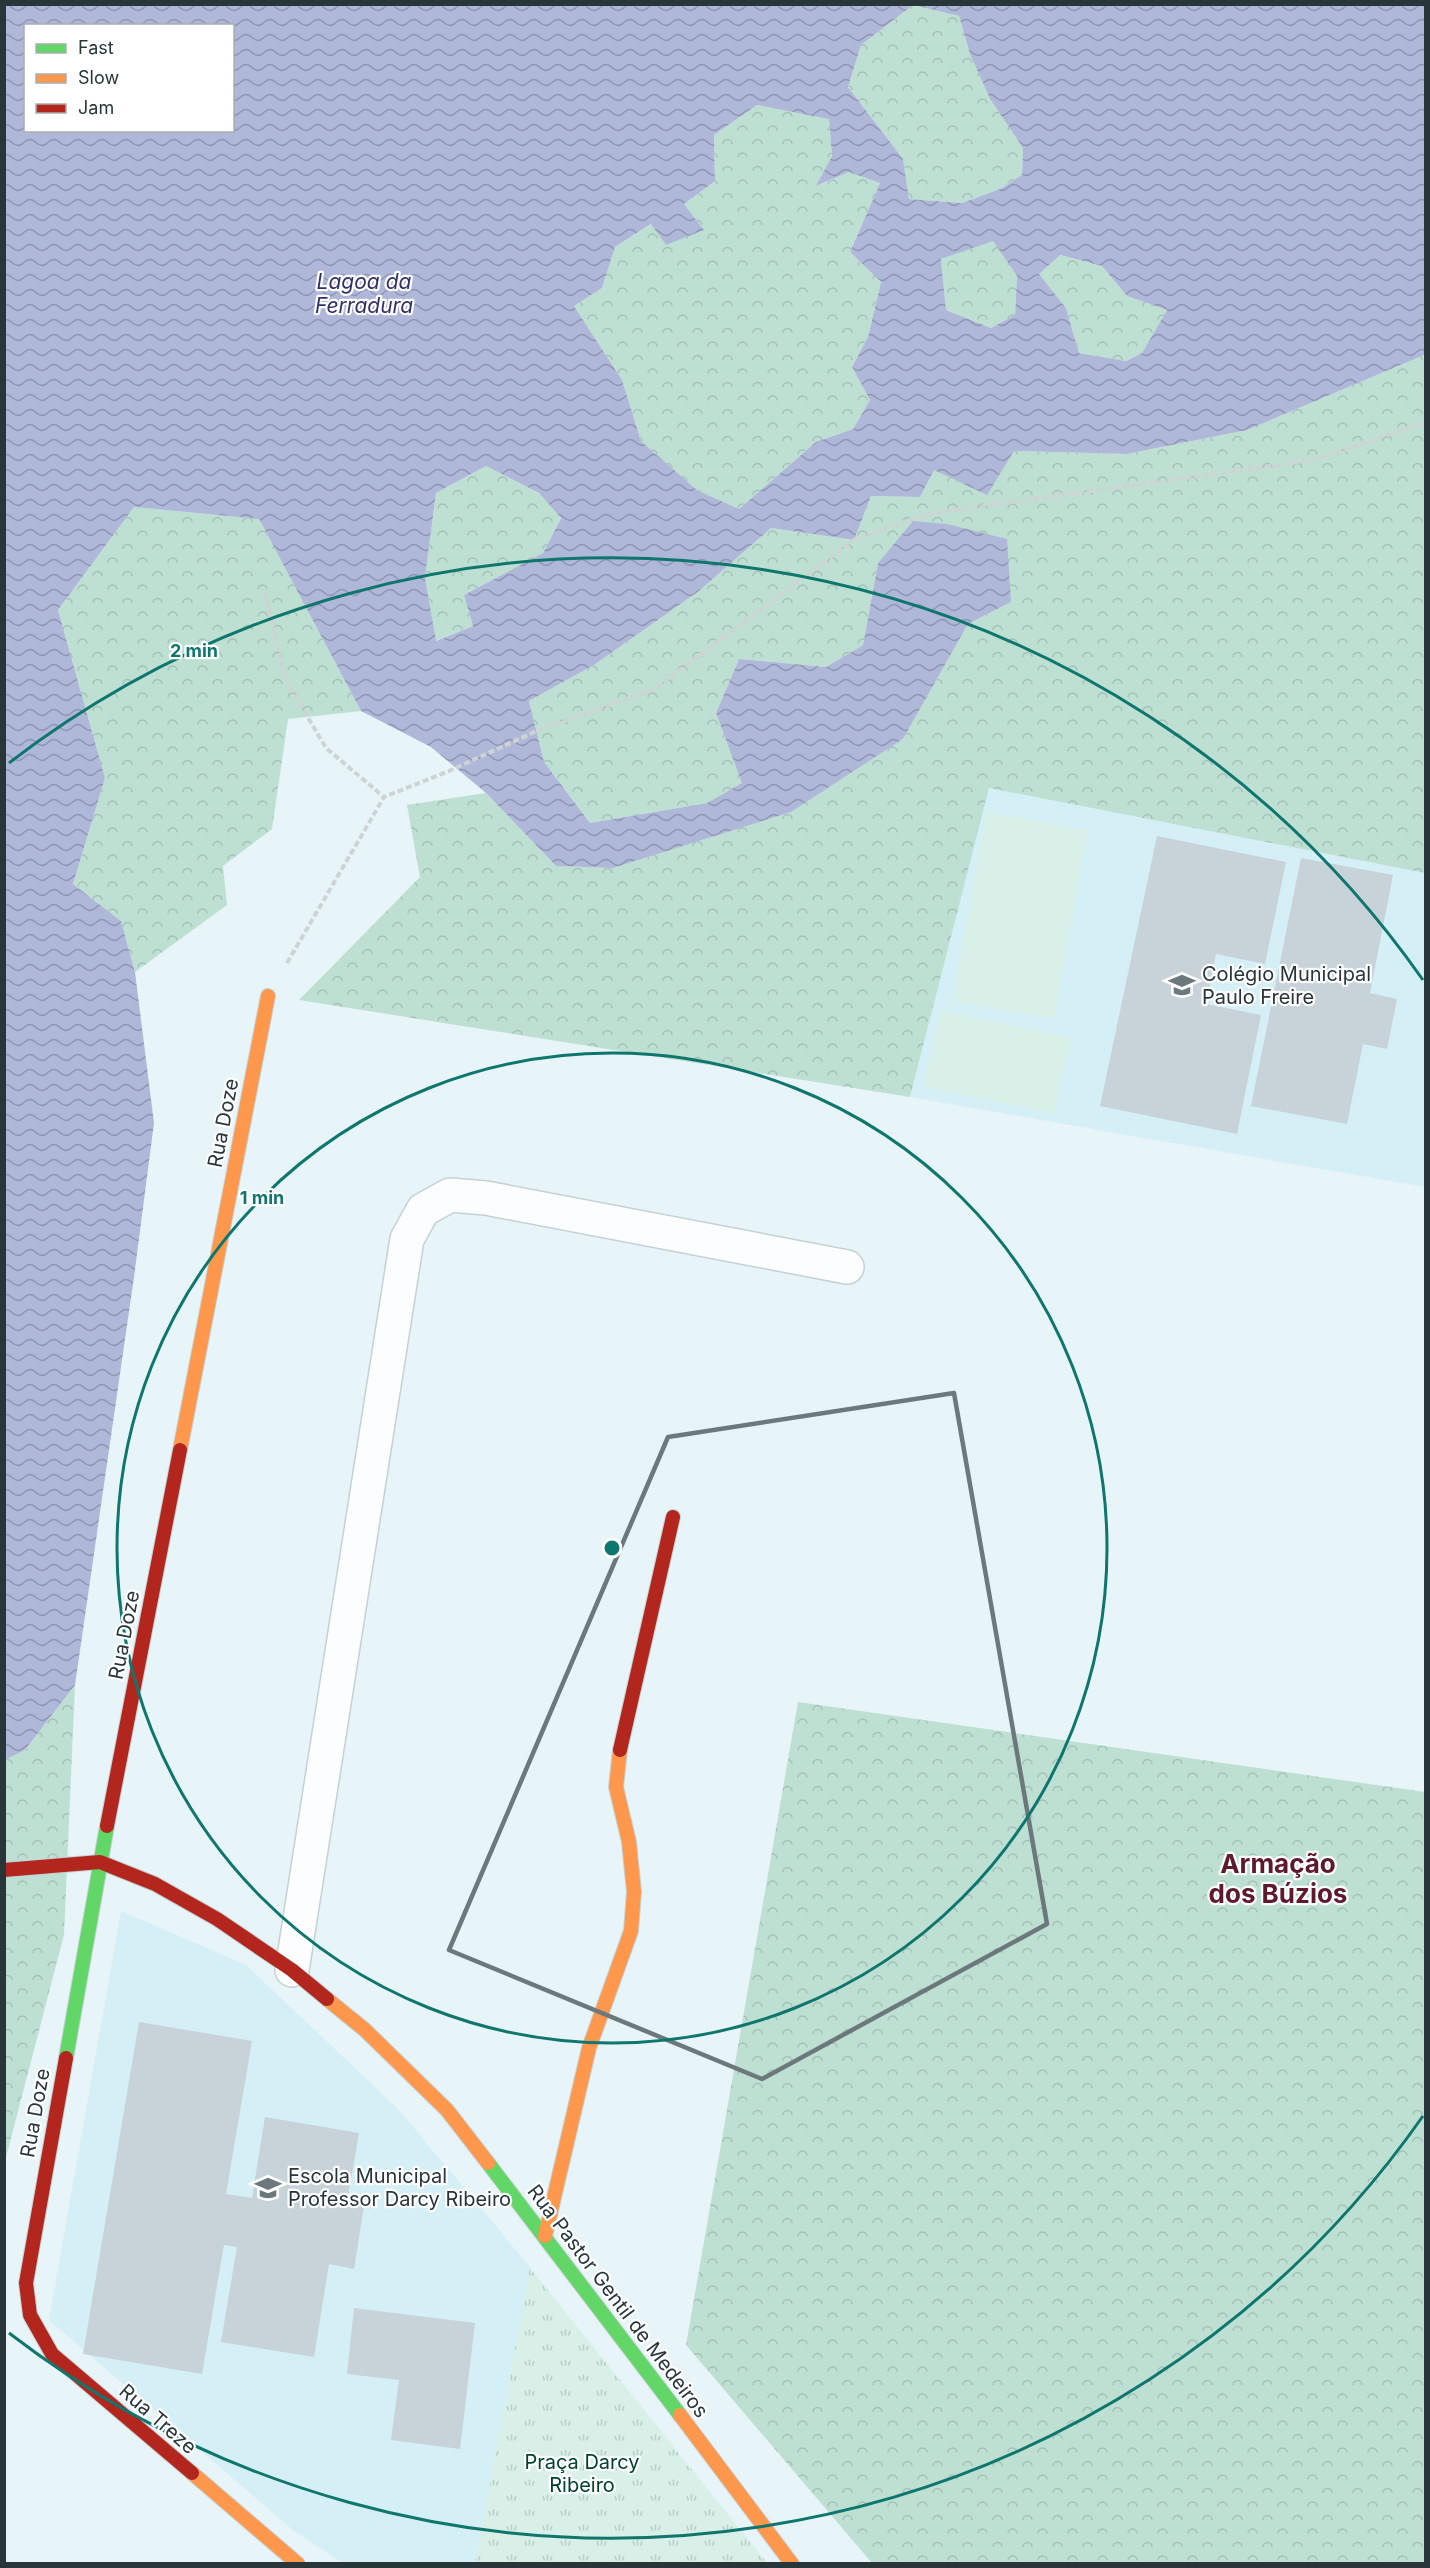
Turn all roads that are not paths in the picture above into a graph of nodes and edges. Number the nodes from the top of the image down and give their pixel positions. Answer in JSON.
{"nodes":[{"id":1,"x":268,"y":996,"type":"road end"},
{"id":2,"x":847,"y":1267,"type":"dead end"},
{"id":3,"x":673,"y":1517,"type":"dead end"},
{"id":4,"x":100,"y":1862,"type":"junction"},
{"id":5,"x":4,"y":1870,"type":"edge"},
{"id":6,"x":292,"y":1970,"type":"junction"},
{"id":7,"x":545,"y":2236,"type":"junction"},
{"id":8,"x":26,"y":2283,"type":"joint"},
{"id":9,"x":298,"y":2564,"type":"edge"},
{"id":10,"x":792,"y":2564,"type":"edge"}],
"edges":[{"from":1,"to":4,"type":"street","name":"Rua Doze"},
{"from":2,"to":6,"type":"street"},
{"from":3,"to":7,"type":"street"},
{"from":4,"to":5,"type":"street","name":"Rua Pastor Gentil de Medeiros"},
{"from":4,"to":6,"type":"street","name":"Rua Pastor Gentil de Medeiros"},
{"from":4,"to":8,"type":"street","name":"Rua Doze"},
{"from":6,"to":7,"type":"street","name":"Rua Pastor Gentil de Medeiros"},
{"from":7,"to":10,"type":"street","name":"Rua Pastor Gentil de Medeiros"},
{"from":8,"to":9,"type":"street","name":"Rua Treze"}]}
